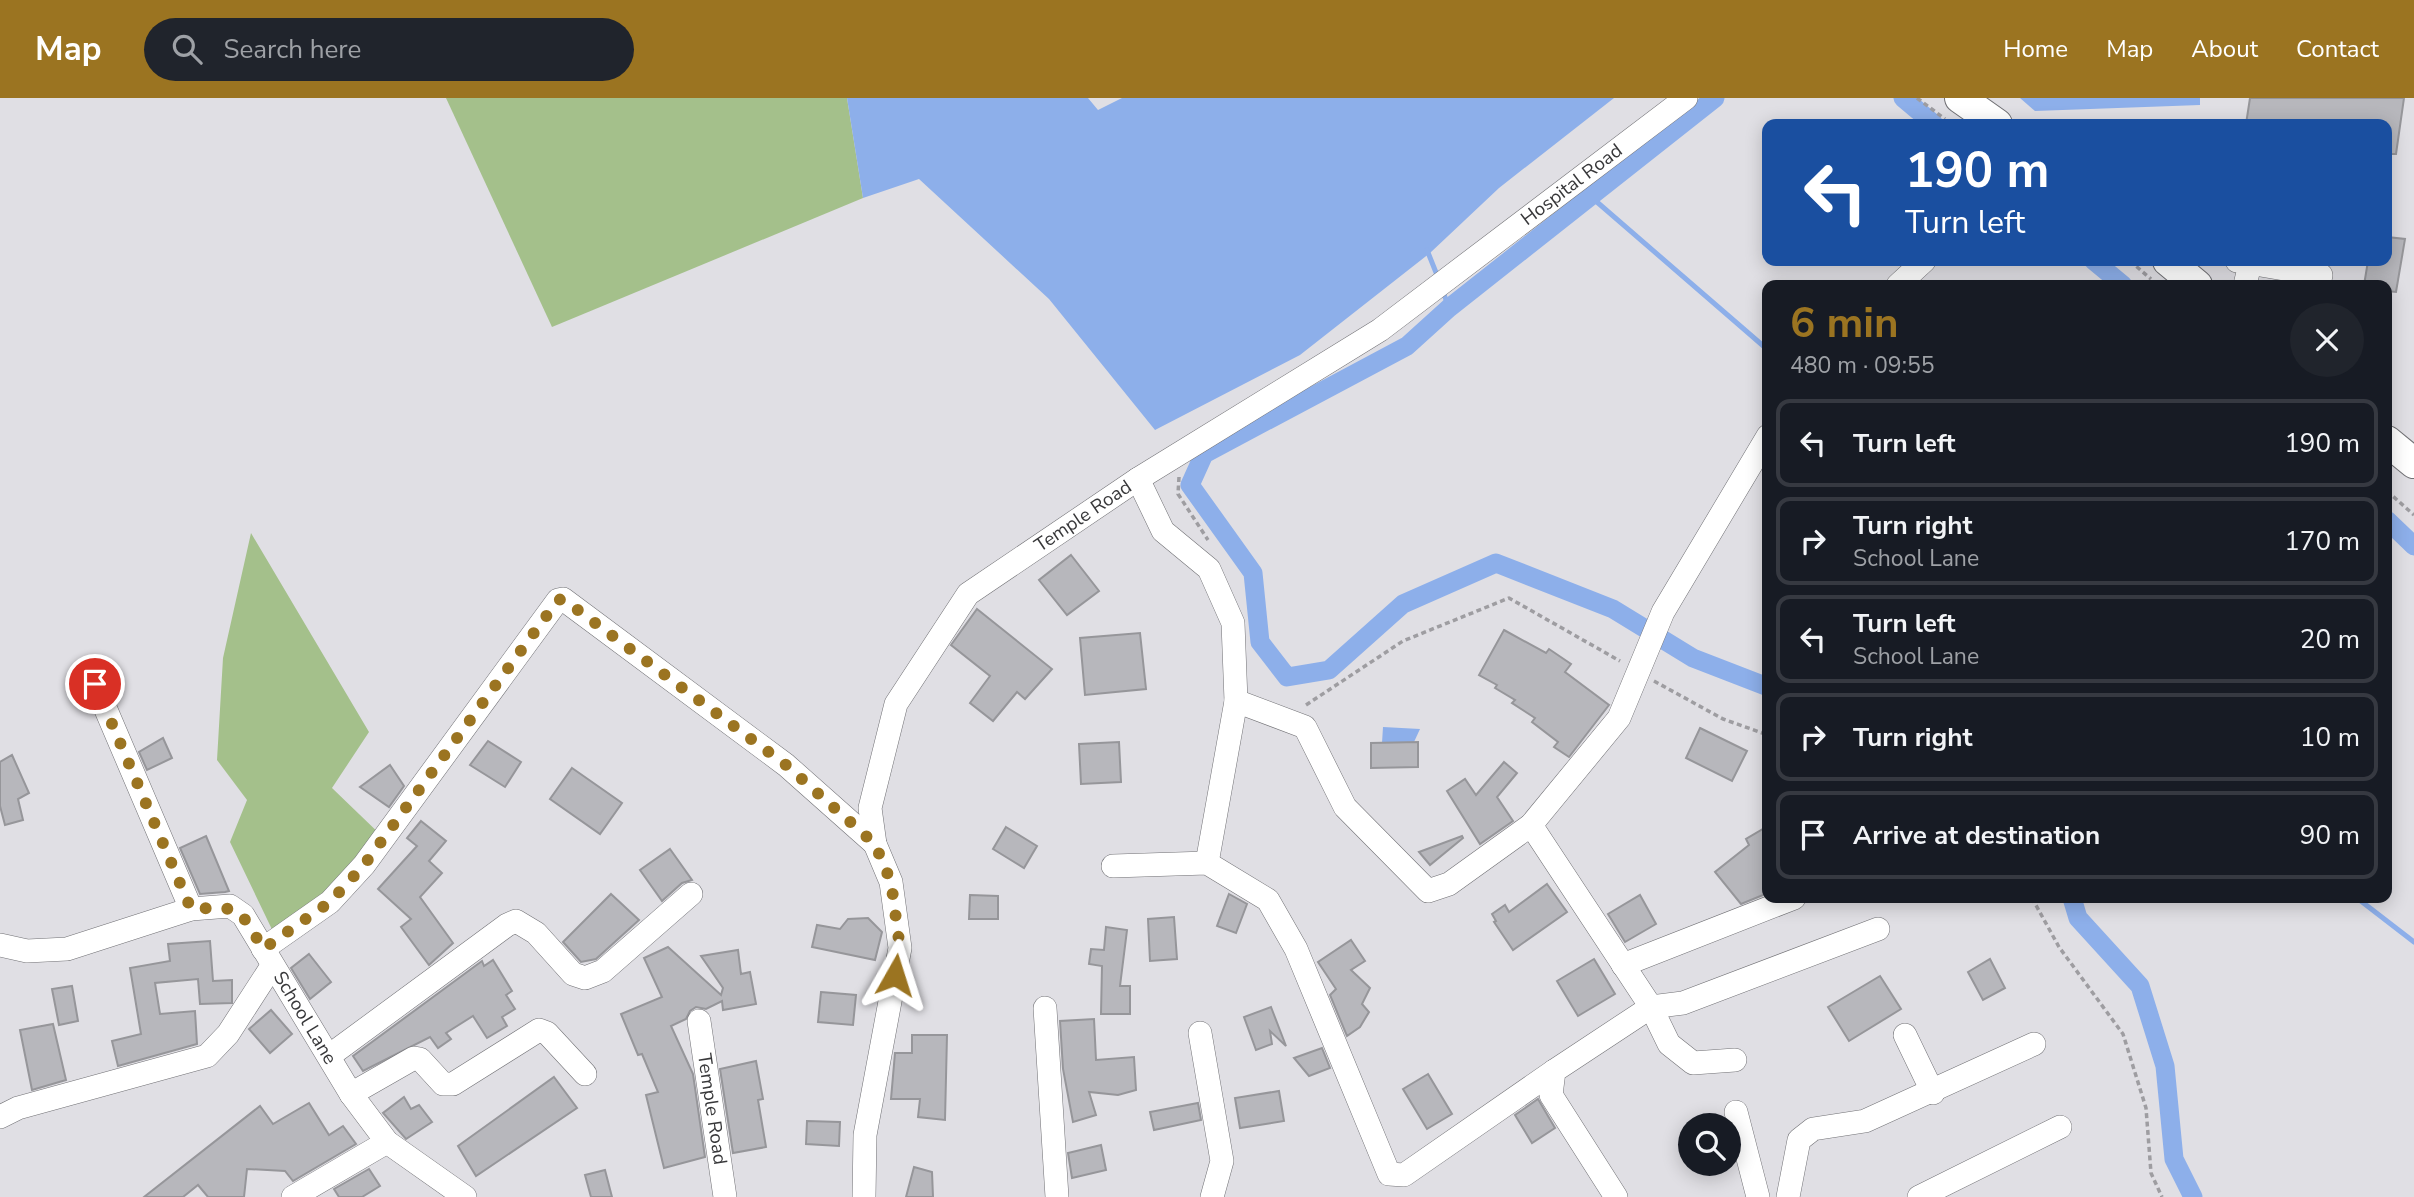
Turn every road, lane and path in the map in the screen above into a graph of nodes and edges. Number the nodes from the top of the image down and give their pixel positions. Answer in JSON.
{"nodes":[{"id":1,"x":1686,"y":98,"type":"edge"},
{"id":2,"x":1917,"y":98,"type":"edge"},
{"id":3,"x":1960,"y":98,"type":"edge"},
{"id":4,"x":1946,"y":119,"type":"edge"},
{"id":5,"x":1990,"y":119,"type":"edge"},
{"id":6,"x":1919,"y":266,"type":"edge"},
{"id":7,"x":2136,"y":266,"type":"edge"},
{"id":8,"x":2174,"y":266,"type":"edge"},
{"id":9,"x":2244,"y":270,"type":"edge"},
{"id":10,"x":1903,"y":280,"type":"edge"},
{"id":11,"x":2152,"y":280,"type":"edge"},
{"id":12,"x":2191,"y":280,"type":"edge"},
{"id":13,"x":2320,"y":280,"type":"edge"},
{"id":14,"x":1402,"y":314,"type":"joint"},
{"id":15,"x":2392,"y":445,"type":"edge"},
{"id":16,"x":1762,"y":446,"type":"edge"},
{"id":17,"x":2414,"y":464,"type":"edge"},
{"id":18,"x":1180,"y":466,"type":"dead end"},
{"id":19,"x":1139,"y":479,"type":"junction"},
{"id":20,"x":2392,"y":495,"type":"edge"},
{"id":21,"x":2414,"y":515,"type":"edge"},
{"id":22,"x":1210,"y":544,"type":"dead end"},
{"id":23,"x":1640,"y":673,"type":"junction"},
{"id":24,"x":95,"y":684,"type":"dead end"},
{"id":25,"x":1236,"y":701,"type":"junction"},
{"id":26,"x":1301,"y":703,"type":"dead end"},
{"id":27,"x":1762,"y":733,"type":"edge"},
{"id":28,"x":1531,"y":825,"type":"junction"},
{"id":29,"x":875,"y":844,"type":"junction"},
{"id":30,"x":1207,"y":863,"type":"junction"},
{"id":31,"x":1113,"y":866,"type":"dead end"},
{"id":32,"x":691,"y":894,"type":"dead end"},
{"id":33,"x":1781,"y":903,"type":"edge"},
{"id":34,"x":2035,"y":903,"type":"edge"},
{"id":35,"x":191,"y":909,"type":"junction"},
{"id":36,"x":1878,"y":929,"type":"dead end"},
{"id":37,"x":0,"y":945,"type":"edge"},
{"id":38,"x":268,"y":957,"type":"junction"},
{"id":39,"x":1623,"y":965,"type":"junction"},
{"id":40,"x":1651,"y":1007,"type":"junction"},
{"id":41,"x":1045,"y":1008,"type":"dead end"},
{"id":42,"x":699,"y":1021,"type":"dead end"},
{"id":43,"x":1200,"y":1034,"type":"dead end"},
{"id":44,"x":1905,"y":1035,"type":"dead end"},
{"id":45,"x":2034,"y":1044,"type":"dead end"},
{"id":46,"x":328,"y":1056,"type":"junction"},
{"id":47,"x":1735,"y":1060,"type":"dead end"},
{"id":48,"x":1554,"y":1071,"type":"junction"},
{"id":49,"x":585,"y":1074,"type":"dead end"},
{"id":50,"x":1933,"y":1093,"type":"junction"},
{"id":51,"x":351,"y":1094,"type":"junction"},
{"id":52,"x":1736,"y":1112,"type":"dead end"},
{"id":53,"x":0,"y":1117,"type":"edge"},
{"id":54,"x":2060,"y":1127,"type":"dead end"},
{"id":55,"x":387,"y":1142,"type":"junction"},
{"id":56,"x":293,"y":1197,"type":"edge"},
{"id":57,"x":465,"y":1197,"type":"edge"},
{"id":58,"x":725,"y":1197,"type":"edge"},
{"id":59,"x":864,"y":1197,"type":"edge"},
{"id":60,"x":1057,"y":1197,"type":"edge"},
{"id":61,"x":1212,"y":1197,"type":"edge"},
{"id":62,"x":1616,"y":1197,"type":"edge"},
{"id":63,"x":1758,"y":1197,"type":"edge"},
{"id":64,"x":1780,"y":1197,"type":"edge"},
{"id":65,"x":1787,"y":1197,"type":"edge"},
{"id":66,"x":1919,"y":1197,"type":"edge"},
{"id":67,"x":2162,"y":1197,"type":"edge"}],
"edges":[{"from":1,"to":14,"type":"street","name":"Hospital Road"},
{"from":2,"to":4,"type":"path"},
{"from":3,"to":5,"type":"main road"},
{"from":6,"to":10,"type":"street"},
{"from":7,"to":11,"type":"path"},
{"from":8,"to":12,"type":"main road"},
{"from":9,"to":13,"type":"street"},
{"from":14,"to":19,"type":"street","name":"Temple Road"},
{"from":15,"to":17,"type":"main road"},
{"from":16,"to":23,"type":"street"},
{"from":18,"to":22,"type":"path"},
{"from":19,"to":25,"type":"street"},
{"from":19,"to":29,"type":"street","name":"Temple Road"},
{"from":20,"to":21,"type":"path"},
{"from":23,"to":26,"type":"path"},
{"from":23,"to":27,"type":"path"},
{"from":23,"to":28,"type":"street"},
{"from":24,"to":35,"type":"street"},
{"from":25,"to":28,"type":"street"},
{"from":25,"to":30,"type":"street"},
{"from":28,"to":39,"type":"street"},
{"from":29,"to":38,"type":"street"},
{"from":29,"to":59,"type":"street"},
{"from":30,"to":31,"type":"street"},
{"from":30,"to":48,"type":"street"},
{"from":32,"to":46,"type":"street"},
{"from":33,"to":39,"type":"street"},
{"from":34,"to":67,"type":"path"},
{"from":35,"to":37,"type":"street","name":"School Lane"},
{"from":35,"to":38,"type":"street","name":"School Lane"},
{"from":36,"to":40,"type":"street"},
{"from":38,"to":46,"type":"street","name":"School Lane"},
{"from":38,"to":53,"type":"street"},
{"from":39,"to":40,"type":"street"},
{"from":40,"to":47,"type":"street"},
{"from":40,"to":48,"type":"street"},
{"from":41,"to":60,"type":"street"},
{"from":42,"to":58,"type":"street","name":"Temple Road"},
{"from":43,"to":61,"type":"street"},
{"from":44,"to":50,"type":"street"},
{"from":45,"to":50,"type":"street"},
{"from":46,"to":51,"type":"street","name":"School Lane"},
{"from":48,"to":62,"type":"street"},
{"from":49,"to":51,"type":"street"},
{"from":50,"to":65,"type":"street"},
{"from":51,"to":55,"type":"street","name":"School Lane"},
{"from":52,"to":63,"type":"street"},
{"from":54,"to":66,"type":"street"},
{"from":55,"to":56,"type":"street"},
{"from":55,"to":57,"type":"street","name":"School Lane"},
{"from":63,"to":64,"type":"street"}]}
